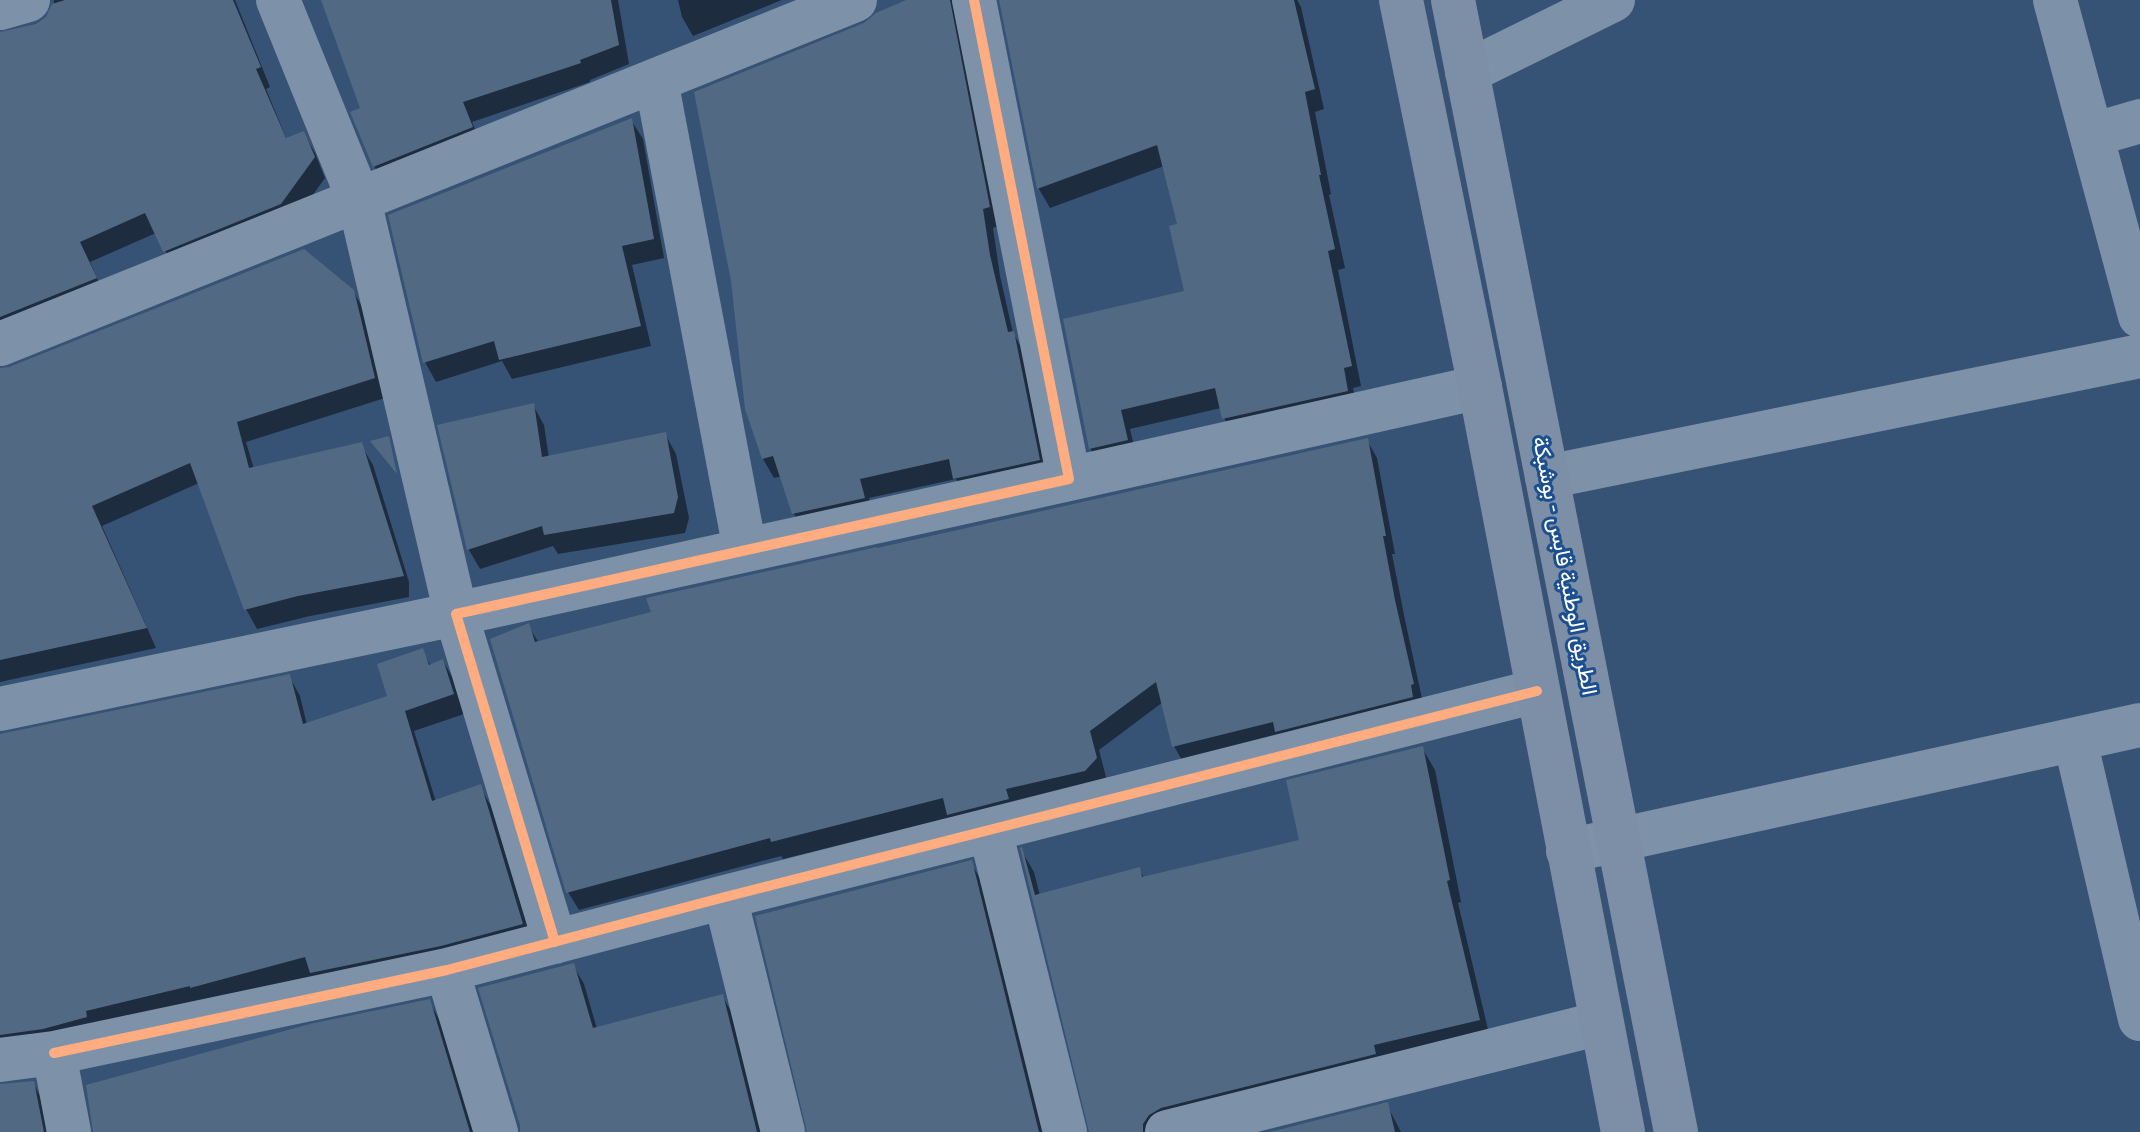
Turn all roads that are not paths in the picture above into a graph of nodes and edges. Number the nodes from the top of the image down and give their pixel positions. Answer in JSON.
{"nodes":[{"id":1,"x":28,"y":0,"type":"edge"},
{"id":2,"x":278,"y":0,"type":"edge"},
{"id":3,"x":855,"y":0,"type":"edge"},
{"id":4,"x":974,"y":0,"type":"edge"},
{"id":5,"x":1401,"y":0,"type":"edge"},
{"id":6,"x":1453,"y":0,"type":"edge"},
{"id":7,"x":1613,"y":0,"type":"edge"},
{"id":8,"x":2055,"y":0,"type":"edge"},
{"id":9,"x":0,"y":8,"type":"edge"},
{"id":10,"x":1467,"y":72,"type":"junction"},
{"id":11,"x":656,"y":80,"type":"junction"},
{"id":12,"x":2140,"y":121,"type":"edge"},
{"id":13,"x":2092,"y":135,"type":"junction"},
{"id":14,"x":359,"y":200,"type":"junction"},
{"id":15,"x":2140,"y":316,"type":"edge"},
{"id":16,"x":0,"y":344,"type":"edge"},
{"id":17,"x":2140,"y":356,"type":"edge"},
{"id":18,"x":1480,"y":387,"type":"junction"},
{"id":19,"x":1547,"y":477,"type":"junction"},
{"id":20,"x":1069,"y":479,"type":"junction"},
{"id":21,"x":745,"y":550,"type":"junction"},
{"id":22,"x":456,"y":614,"type":"junction"},
{"id":23,"x":1537,"y":691,"type":"junction"},
{"id":24,"x":0,"y":709,"type":"edge"},
{"id":25,"x":2140,"y":725,"type":"edge"},
{"id":26,"x":2075,"y":740,"type":"junction"},
{"id":27,"x":990,"y":830,"type":"junction"},
{"id":28,"x":1619,"y":840,"type":"junction"},
{"id":29,"x":1568,"y":851,"type":"junction"},
{"id":30,"x":725,"y":897,"type":"junction"},
{"id":31,"x":555,"y":942,"type":"junction"},
{"id":32,"x":447,"y":970,"type":"junction"},
{"id":33,"x":2140,"y":1019,"type":"edge"},
{"id":34,"x":1601,"y":1023,"type":"junction"},
{"id":35,"x":54,"y":1053,"type":"junction"},
{"id":36,"x":0,"y":1060,"type":"edge"},
{"id":37,"x":69,"y":1132,"type":"edge"},
{"id":38,"x":496,"y":1132,"type":"edge"},
{"id":39,"x":783,"y":1132,"type":"edge"},
{"id":40,"x":1065,"y":1132,"type":"edge"},
{"id":41,"x":1167,"y":1132,"type":"edge"},
{"id":42,"x":1623,"y":1132,"type":"edge"},
{"id":43,"x":1676,"y":1132,"type":"edge"}],
"edges":[{"from":1,"to":9,"type":"street"},
{"from":2,"to":14,"type":"street"},
{"from":3,"to":11,"type":"street"},
{"from":4,"to":20,"type":"street"},
{"from":5,"to":18,"type":"main road"},
{"from":6,"to":10,"type":"main road","name":"الطريق الوطنية قابس - بوشبكة"},
{"from":7,"to":10,"type":"street"},
{"from":8,"to":13,"type":"street"},
{"from":10,"to":19,"type":"main road","name":"الطريق الوطنية قابس - بوشبكة"},
{"from":11,"to":14,"type":"street"},
{"from":11,"to":21,"type":"street"},
{"from":12,"to":13,"type":"street"},
{"from":13,"to":15,"type":"street"},
{"from":14,"to":16,"type":"street"},
{"from":14,"to":22,"type":"street"},
{"from":17,"to":19,"type":"street"},
{"from":18,"to":20,"type":"street"},
{"from":18,"to":23,"type":"main road"},
{"from":19,"to":28,"type":"main road","name":"الطريق الوطنية قابس - بوشبكة"},
{"from":20,"to":21,"type":"street"},
{"from":21,"to":22,"type":"street"},
{"from":22,"to":24,"type":"street"},
{"from":22,"to":31,"type":"street"},
{"from":23,"to":27,"type":"street"},
{"from":23,"to":29,"type":"main road"},
{"from":25,"to":26,"type":"street"},
{"from":26,"to":28,"type":"street"},
{"from":26,"to":33,"type":"street"},
{"from":27,"to":30,"type":"street"},
{"from":27,"to":40,"type":"street"},
{"from":28,"to":29,"type":"street"},
{"from":28,"to":43,"type":"main road","name":"الطريق الوطنية قابس - بوشبكة"},
{"from":29,"to":34,"type":"main road"},
{"from":30,"to":31,"type":"street"},
{"from":30,"to":39,"type":"street"},
{"from":31,"to":32,"type":"street"},
{"from":32,"to":35,"type":"street"},
{"from":32,"to":38,"type":"street"},
{"from":34,"to":41,"type":"street"},
{"from":34,"to":42,"type":"main road"},
{"from":35,"to":36,"type":"street"},
{"from":35,"to":37,"type":"street"}]}
